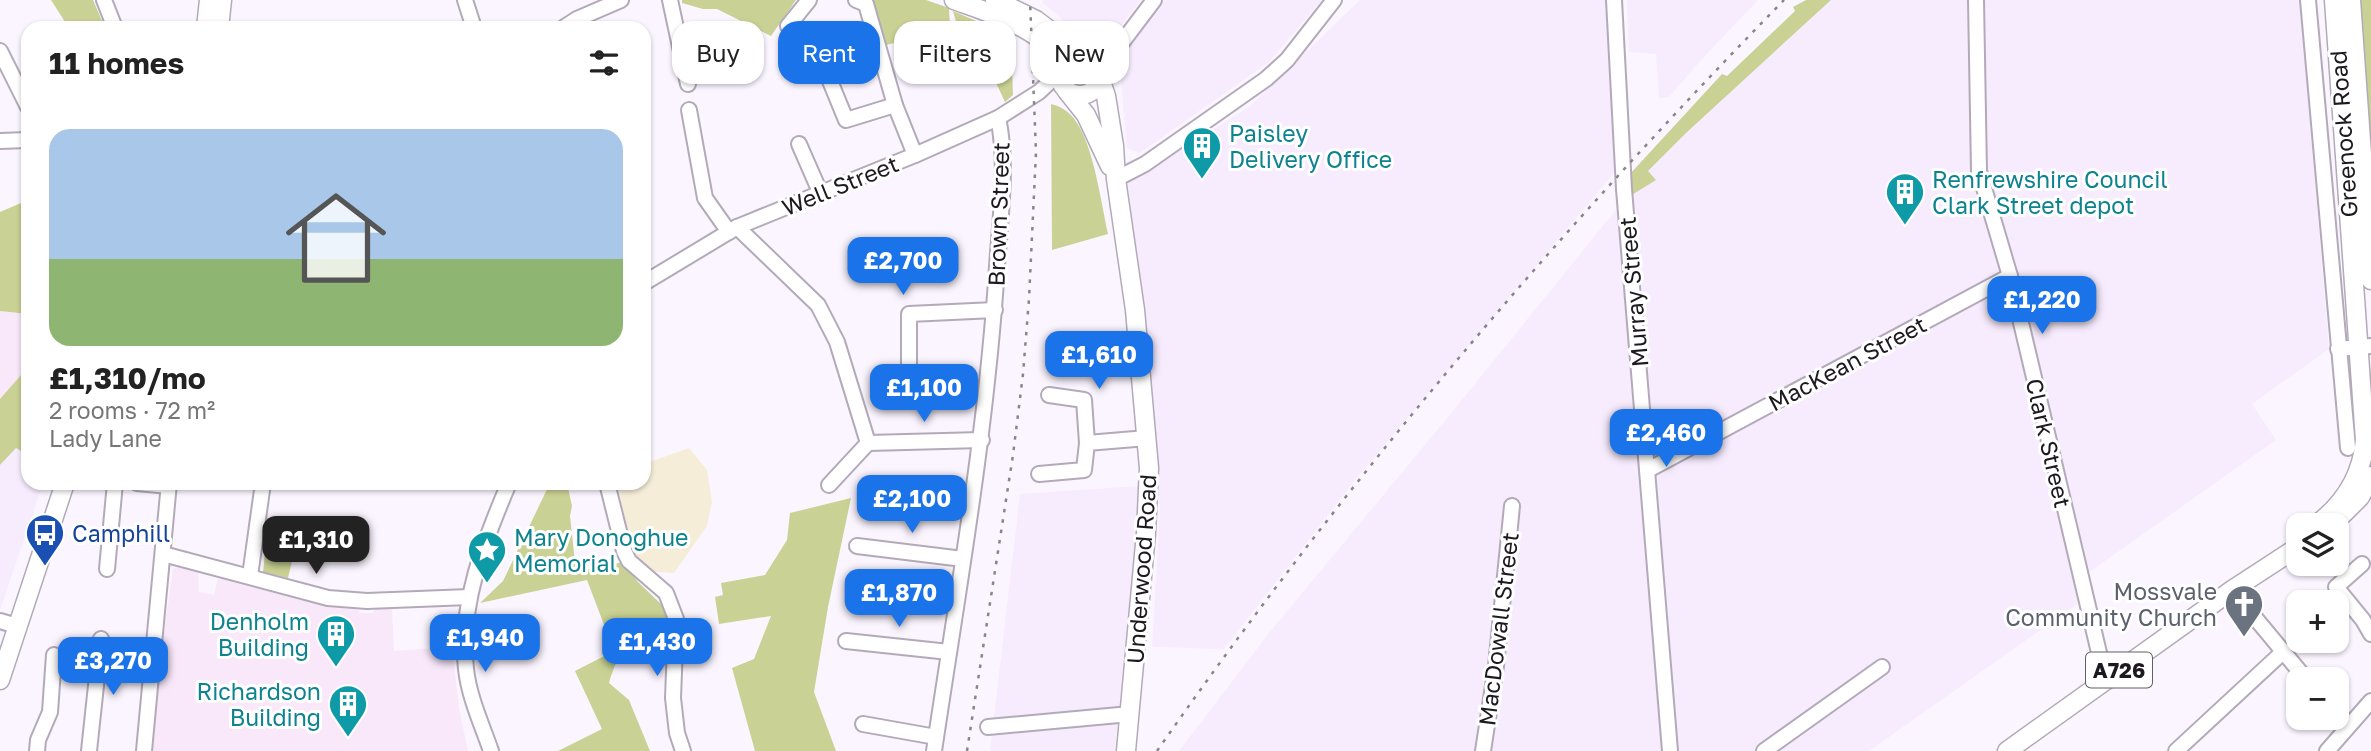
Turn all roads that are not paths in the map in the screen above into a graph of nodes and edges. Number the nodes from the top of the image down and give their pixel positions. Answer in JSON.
{"nodes":[{"id":1,"x":104,"y":0,"type":"edge"},
{"id":2,"x":209,"y":0,"type":"edge"},
{"id":3,"x":222,"y":0,"type":"edge"},
{"id":4,"x":465,"y":0,"type":"edge"},
{"id":5,"x":621,"y":0,"type":"edge"},
{"id":6,"x":670,"y":0,"type":"edge"},
{"id":7,"x":809,"y":0,"type":"edge"},
{"id":8,"x":856,"y":0,"type":"edge"},
{"id":9,"x":954,"y":0,"type":"edge"},
{"id":10,"x":995,"y":0,"type":"edge"},
{"id":11,"x":1154,"y":0,"type":"edge"},
{"id":12,"x":1334,"y":0,"type":"edge"},
{"id":13,"x":1614,"y":0,"type":"edge"},
{"id":14,"x":1976,"y":0,"type":"edge"},
{"id":15,"x":2308,"y":0,"type":"edge"},
{"id":16,"x":2334,"y":0,"type":"edge"},
{"id":17,"x":2351,"y":0,"type":"edge"},
{"id":18,"x":113,"y":21,"type":"edge"},
{"id":19,"x":207,"y":21,"type":"edge"},
{"id":20,"x":220,"y":21,"type":"edge"},
{"id":21,"x":472,"y":21,"type":"edge"},
{"id":22,"x":574,"y":21,"type":"edge"},
{"id":23,"x":674,"y":21,"type":"edge"},
{"id":24,"x":792,"y":21,"type":"edge"},
{"id":25,"x":1037,"y":21,"type":"edge"},
{"id":26,"x":1030,"y":33,"type":"edge"},
{"id":27,"x":1129,"y":33,"type":"edge"},
{"id":28,"x":0,"y":51,"type":"edge"},
{"id":29,"x":831,"y":84,"type":"edge"},
{"id":30,"x":1047,"y":84,"type":"edge"},
{"id":31,"x":1062,"y":84,"type":"edge"},
{"id":32,"x":1098,"y":84,"type":"edge"},
{"id":33,"x":1102,"y":84,"type":"edge"},
{"id":34,"x":1066,"y":91,"type":"junction"},
{"id":35,"x":1040,"y":92,"type":"junction"},
{"id":36,"x":21,"y":93,"type":"edge"},
{"id":37,"x":895,"y":105,"type":"junction"},
{"id":38,"x":689,"y":110,"type":"dead end"},
{"id":39,"x":998,"y":118,"type":"junction"},
{"id":40,"x":21,"y":140,"type":"edge"},
{"id":41,"x":0,"y":141,"type":"edge"},
{"id":42,"x":799,"y":144,"type":"dead end"},
{"id":43,"x":915,"y":155,"type":"junction"},
{"id":44,"x":1116,"y":179,"type":"junction"},
{"id":45,"x":820,"y":192,"type":"junction"},
{"id":46,"x":733,"y":230,"type":"junction"},
{"id":47,"x":2010,"y":276,"type":"junction"},
{"id":48,"x":651,"y":279,"type":"edge"},
{"id":49,"x":2371,"y":281,"type":"edge"},
{"id":50,"x":995,"y":310,"type":"junction"},
{"id":51,"x":2365,"y":346,"type":"edge"},
{"id":52,"x":2338,"y":349,"type":"junction"},
{"id":53,"x":909,"y":384,"type":"dead end"},
{"id":54,"x":2367,"y":393,"type":"edge"},
{"id":55,"x":1049,"y":395,"type":"dead end"},
{"id":56,"x":1147,"y":438,"type":"junction"},
{"id":57,"x":982,"y":440,"type":"junction"},
{"id":58,"x":868,"y":443,"type":"junction"},
{"id":59,"x":1087,"y":443,"type":"junction"},
{"id":60,"x":2348,"y":448,"type":"dead end"},
{"id":61,"x":1648,"y":470,"type":"junction"},
{"id":62,"x":1039,"y":474,"type":"dead end"},
{"id":63,"x":2371,"y":476,"type":"edge"},
{"id":64,"x":829,"y":485,"type":"dead end"},
{"id":65,"x":50,"y":490,"type":"edge"},
{"id":66,"x":62,"y":490,"type":"edge"},
{"id":67,"x":115,"y":490,"type":"edge"},
{"id":68,"x":168,"y":490,"type":"edge"},
{"id":69,"x":261,"y":490,"type":"edge"},
{"id":70,"x":506,"y":490,"type":"edge"},
{"id":71,"x":609,"y":490,"type":"edge"},
{"id":72,"x":1512,"y":506,"type":"dead end"},
{"id":73,"x":2328,"y":513,"type":"edge"},
{"id":74,"x":2344,"y":513,"type":"edge"},
{"id":75,"x":857,"y":546,"type":"dead end"},
{"id":76,"x":2286,"y":547,"type":"edge"},
{"id":77,"x":163,"y":554,"type":"junction"},
{"id":78,"x":2286,"y":555,"type":"edge"},
{"id":79,"x":963,"y":559,"type":"junction"},
{"id":80,"x":2362,"y":564,"type":"dead end"},
{"id":81,"x":107,"y":569,"type":"dead end"},
{"id":82,"x":250,"y":576,"type":"junction"},
{"id":83,"x":2232,"y":590,"type":"junction"},
{"id":84,"x":469,"y":597,"type":"junction"},
{"id":85,"x":2367,"y":616,"type":"edge"},
{"id":86,"x":8,"y":623,"type":"edge"},
{"id":87,"x":2371,"y":634,"type":"edge"},
{"id":88,"x":101,"y":639,"type":"dead end"},
{"id":89,"x":846,"y":640,"type":"dead end"},
{"id":90,"x":0,"y":643,"type":"edge"},
{"id":91,"x":949,"y":652,"type":"junction"},
{"id":92,"x":2284,"y":652,"type":"junction"},
{"id":93,"x":54,"y":654,"type":"dead end"},
{"id":94,"x":1882,"y":667,"type":"dead end"},
{"id":95,"x":2296,"y":667,"type":"edge"},
{"id":96,"x":2111,"y":676,"type":"junction"},
{"id":97,"x":0,"y":680,"type":"edge"},
{"id":98,"x":2371,"y":701,"type":"edge"},
{"id":99,"x":1130,"y":714,"type":"junction"},
{"id":100,"x":863,"y":724,"type":"dead end"},
{"id":101,"x":2349,"y":726,"type":"edge"},
{"id":102,"x":988,"y":727,"type":"dead end"},
{"id":103,"x":2345,"y":730,"type":"edge"},
{"id":104,"x":935,"y":744,"type":"edge"},
{"id":105,"x":37,"y":751,"type":"edge"},
{"id":106,"x":89,"y":751,"type":"edge"},
{"id":107,"x":144,"y":751,"type":"edge"},
{"id":108,"x":491,"y":751,"type":"edge"},
{"id":109,"x":683,"y":751,"type":"edge"},
{"id":110,"x":1126,"y":751,"type":"edge"},
{"id":111,"x":1483,"y":751,"type":"edge"},
{"id":112,"x":1670,"y":751,"type":"edge"},
{"id":113,"x":1764,"y":751,"type":"edge"},
{"id":114,"x":2007,"y":751,"type":"edge"},
{"id":115,"x":2176,"y":751,"type":"edge"},
{"id":116,"x":2327,"y":751,"type":"edge"}],
"edges":[{"from":1,"to":18,"type":"street"},
{"from":2,"to":19,"type":"main road"},
{"from":3,"to":20,"type":"main road"},
{"from":4,"to":21,"type":"street"},
{"from":5,"to":22,"type":"street"},
{"from":6,"to":23,"type":"street"},
{"from":7,"to":24,"type":"street"},
{"from":8,"to":37,"type":"street"},
{"from":9,"to":26,"type":"main road"},
{"from":10,"to":25,"type":"main road"},
{"from":11,"to":27,"type":"street"},
{"from":12,"to":44,"type":"street"},
{"from":13,"to":61,"type":"street","name":"Murray Street"},
{"from":14,"to":47,"type":"street","name":"Clark Street"},
{"from":15,"to":52,"type":"street"},
{"from":16,"to":51,"type":"main road","name":"Greenock Road"},
{"from":17,"to":49,"type":"main road","name":"Greenock Road"},
{"from":28,"to":36,"type":"street"},
{"from":29,"to":37,"type":"street"},
{"from":30,"to":35,"type":"street","name":"Well Street"},
{"from":31,"to":34,"type":"main road"},
{"from":32,"to":34,"type":"main road"},
{"from":33,"to":44,"type":"main road","name":"Underwood Road"},
{"from":34,"to":35,"type":"street","name":"Well Street"},
{"from":34,"to":44,"type":"main road","name":"Underwood Road"},
{"from":35,"to":39,"type":"street","name":"Well Street"},
{"from":37,"to":43,"type":"street"},
{"from":38,"to":46,"type":"street"},
{"from":39,"to":43,"type":"street","name":"Well Street"},
{"from":39,"to":50,"type":"street","name":"Brown Street"},
{"from":40,"to":41,"type":"street"},
{"from":42,"to":45,"type":"street"},
{"from":43,"to":45,"type":"street","name":"Well Street"},
{"from":44,"to":56,"type":"main road","name":"Underwood Road"},
{"from":45,"to":46,"type":"street","name":"Well Street"},
{"from":46,"to":48,"type":"street","name":"Well Street"},
{"from":46,"to":58,"type":"street"},
{"from":47,"to":61,"type":"street","name":"MacKean Street"},
{"from":47,"to":96,"type":"street","name":"Clark Street"},
{"from":50,"to":53,"type":"street"},
{"from":50,"to":57,"type":"street","name":"Brown Street"},
{"from":51,"to":52,"type":"street"},
{"from":51,"to":54,"type":"main road","name":"Greenock Road"},
{"from":52,"to":60,"type":"street"},
{"from":54,"to":73,"type":"main road","name":"Greenock Road"},
{"from":55,"to":59,"type":"street"},
{"from":56,"to":59,"type":"street"},
{"from":56,"to":99,"type":"main road","name":"Underwood Road"},
{"from":57,"to":58,"type":"street"},
{"from":57,"to":79,"type":"street","name":"Brown Street"},
{"from":58,"to":64,"type":"street"},
{"from":59,"to":62,"type":"street"},
{"from":61,"to":112,"type":"street","name":"Murray Street"},
{"from":63,"to":74,"type":"main road"},
{"from":65,"to":86,"type":"main road"},
{"from":66,"to":86,"type":"main road"},
{"from":67,"to":81,"type":"street"},
{"from":68,"to":77,"type":"street"},
{"from":69,"to":82,"type":"street"},
{"from":70,"to":84,"type":"street"},
{"from":71,"to":109,"type":"street"},
{"from":72,"to":111,"type":"street","name":"MacDowall Street"},
{"from":75,"to":79,"type":"street"},
{"from":76,"to":83,"type":"main road","number":"A726"},
{"from":77,"to":82,"type":"street"},
{"from":77,"to":107,"type":"street"},
{"from":78,"to":83,"type":"main road","number":"A726"},
{"from":79,"to":91,"type":"street","name":"Brown Street"},
{"from":80,"to":85,"type":"street"},
{"from":82,"to":84,"type":"street"},
{"from":83,"to":92,"type":"street"},
{"from":83,"to":96,"type":"main road","number":"A726"},
{"from":84,"to":108,"type":"street"},
{"from":85,"to":87,"type":"street"},
{"from":86,"to":90,"type":"main road"},
{"from":86,"to":97,"type":"main road"},
{"from":88,"to":106,"type":"street"},
{"from":89,"to":91,"type":"street"},
{"from":91,"to":104,"type":"street","name":"Brown Street"},
{"from":92,"to":95,"type":"street"},
{"from":92,"to":115,"type":"street"},
{"from":93,"to":105,"type":"street"},
{"from":94,"to":113,"type":"street"},
{"from":96,"to":114,"type":"main road","number":"A726"},
{"from":98,"to":101,"type":"street"},
{"from":99,"to":102,"type":"street"},
{"from":99,"to":110,"type":"main road","name":"Underwood Road"},
{"from":100,"to":104,"type":"street","name":"Brown Street"},
{"from":103,"to":116,"type":"street"}]}
